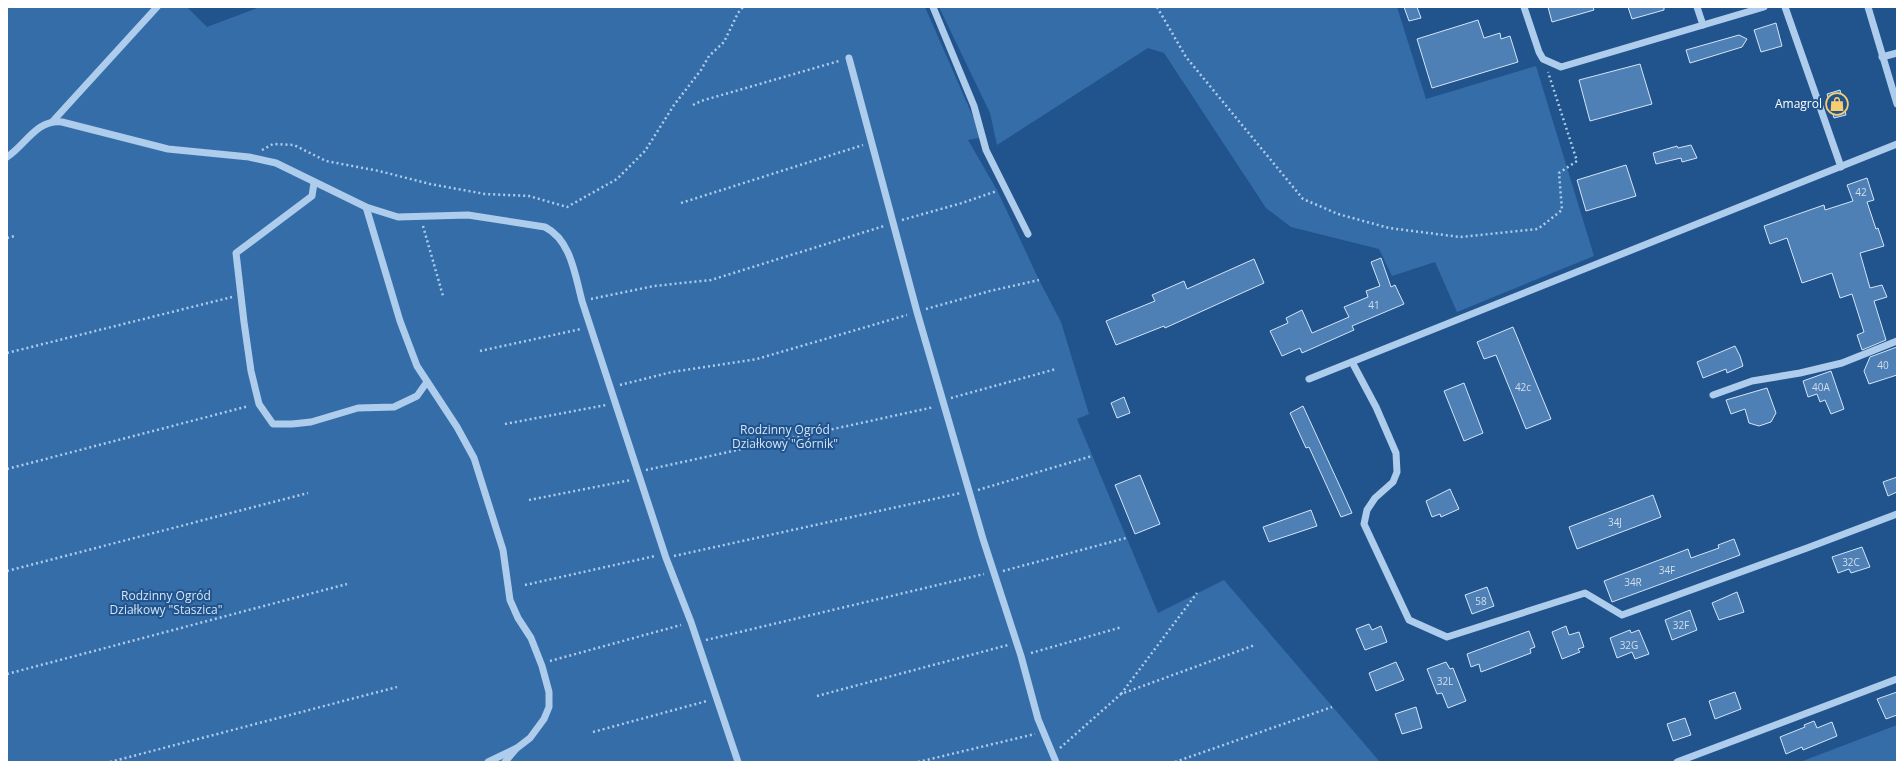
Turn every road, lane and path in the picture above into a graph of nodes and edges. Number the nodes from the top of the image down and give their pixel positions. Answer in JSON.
{"nodes":[{"id":1,"x":157,"y":7,"type":"edge"},
{"id":2,"x":743,"y":7,"type":"edge"},
{"id":3,"x":933,"y":7,"type":"edge"},
{"id":4,"x":1157,"y":7,"type":"edge"},
{"id":5,"x":1524,"y":7,"type":"edge"},
{"id":6,"x":1697,"y":7,"type":"edge"},
{"id":7,"x":1764,"y":7,"type":"edge"},
{"id":8,"x":1785,"y":7,"type":"edge"},
{"id":9,"x":1868,"y":7,"type":"edge"},
{"id":10,"x":1702,"y":25,"type":"junction"},
{"id":11,"x":1897,"y":53,"type":"edge"},
{"id":12,"x":1882,"y":57,"type":"junction"},
{"id":13,"x":849,"y":58,"type":"joint"},
{"id":14,"x":1543,"y":59,"type":"junction"},
{"id":15,"x":1897,"y":104,"type":"edge"},
{"id":16,"x":692,"y":105,"type":"dead end"},
{"id":17,"x":53,"y":121,"type":"junction"},
{"id":18,"x":871,"y":143,"type":"junction"},
{"id":19,"x":1897,"y":144,"type":"edge"},
{"id":20,"x":7,"y":157,"type":"edge"},
{"id":21,"x":249,"y":157,"type":"junction"},
{"id":22,"x":1841,"y":167,"type":"junction"},
{"id":23,"x":314,"y":183,"type":"junction"},
{"id":24,"x":997,"y":190,"type":"dead end"},
{"id":25,"x":681,"y":203,"type":"dead end"},
{"id":26,"x":366,"y":207,"type":"junction"},
{"id":27,"x":893,"y":223,"type":"junction"},
{"id":28,"x":422,"y":224,"type":"dead end"},
{"id":29,"x":1028,"y":234,"type":"dead end"},
{"id":30,"x":15,"y":236,"type":"dead end"},
{"id":31,"x":7,"y":238,"type":"edge"},
{"id":32,"x":1039,"y":280,"type":"dead end"},
{"id":33,"x":241,"y":296,"type":"junction"},
{"id":34,"x":443,"y":296,"type":"dead end"},
{"id":35,"x":582,"y":301,"type":"junction"},
{"id":36,"x":917,"y":312,"type":"junction"},
{"id":37,"x":591,"y":327,"type":"junction"},
{"id":38,"x":1897,"y":341,"type":"edge"},
{"id":39,"x":480,"y":351,"type":"dead end"},
{"id":40,"x":7,"y":354,"type":"edge"},
{"id":41,"x":1352,"y":362,"type":"junction"},
{"id":42,"x":1056,"y":369,"type":"dead end"},
{"id":43,"x":1309,"y":379,"type":"dead end"},
{"id":44,"x":427,"y":382,"type":"junction"},
{"id":45,"x":611,"y":388,"type":"junction"},
{"id":46,"x":1713,"y":395,"type":"dead end"},
{"id":47,"x":617,"y":403,"type":"junction"},
{"id":48,"x":944,"y":403,"type":"junction"},
{"id":49,"x":259,"y":404,"type":"junction"},
{"id":50,"x":505,"y":424,"type":"dead end"},
{"id":51,"x":1092,"y":456,"type":"dead end"},
{"id":52,"x":7,"y":469,"type":"edge"},
{"id":53,"x":639,"y":475,"type":"junction"},
{"id":54,"x":969,"y":492,"type":"junction"},
{"id":55,"x":308,"y":493,"type":"dead end"},
{"id":56,"x":529,"y":500,"type":"dead end"},
{"id":57,"x":1897,"y":514,"type":"edge"},
{"id":58,"x":1126,"y":538,"type":"dead end"},
{"id":59,"x":666,"y":556,"type":"junction"},
{"id":60,"x":7,"y":571,"type":"edge"},
{"id":61,"x":994,"y":572,"type":"junction"},
{"id":62,"x":347,"y":584,"type":"dead end"},
{"id":63,"x":525,"y":585,"type":"dead end"},
{"id":64,"x":1197,"y":593,"type":"dead end"},
{"id":65,"x":691,"y":622,"type":"junction"},
{"id":66,"x":1122,"y":627,"type":"dead end"},
{"id":67,"x":698,"y":642,"type":"junction"},
{"id":68,"x":1016,"y":643,"type":"junction"},
{"id":69,"x":1255,"y":645,"type":"dead end"},
{"id":70,"x":1020,"y":656,"type":"junction"},
{"id":71,"x":550,"y":661,"type":"dead end"},
{"id":72,"x":7,"y":674,"type":"edge"},
{"id":73,"x":1897,"y":679,"type":"edge"},
{"id":74,"x":397,"y":687,"type":"dead end"},
{"id":75,"x":1121,"y":694,"type":"junction"},
{"id":76,"x":817,"y":696,"type":"dead end"},
{"id":77,"x":717,"y":698,"type":"junction"},
{"id":78,"x":1332,"y":707,"type":"dead end"},
{"id":79,"x":593,"y":732,"type":"dead end"},
{"id":80,"x":1043,"y":732,"type":"junction"},
{"id":81,"x":517,"y":748,"type":"junction"},
{"id":82,"x":1052,"y":754,"type":"junction"},
{"id":83,"x":110,"y":762,"type":"edge"},
{"id":84,"x":488,"y":762,"type":"edge"},
{"id":85,"x":505,"y":762,"type":"edge"},
{"id":86,"x":738,"y":762,"type":"edge"},
{"id":87,"x":918,"y":762,"type":"edge"},
{"id":88,"x":1056,"y":762,"type":"edge"},
{"id":89,"x":1174,"y":762,"type":"edge"},
{"id":90,"x":1677,"y":762,"type":"edge"}],
"edges":[{"from":1,"to":17,"type":"street"},
{"from":2,"to":21,"type":"path"},
{"from":3,"to":29,"type":"street"},
{"from":4,"to":14,"type":"path"},
{"from":5,"to":14,"type":"street"},
{"from":6,"to":10,"type":"street"},
{"from":7,"to":10,"type":"street"},
{"from":8,"to":22,"type":"street"},
{"from":9,"to":12,"type":"street"},
{"from":10,"to":14,"type":"street"},
{"from":11,"to":12,"type":"street"},
{"from":12,"to":15,"type":"street"},
{"from":13,"to":16,"type":"path"},
{"from":13,"to":18,"type":"street"},
{"from":17,"to":20,"type":"street"},
{"from":17,"to":21,"type":"street"},
{"from":18,"to":25,"type":"path"},
{"from":18,"to":27,"type":"street"},
{"from":19,"to":22,"type":"street"},
{"from":21,"to":23,"type":"street"},
{"from":22,"to":41,"type":"street"},
{"from":23,"to":26,"type":"street"},
{"from":23,"to":33,"type":"street"},
{"from":24,"to":27,"type":"path"},
{"from":26,"to":35,"type":"street"},
{"from":26,"to":44,"type":"street"},
{"from":27,"to":35,"type":"path"},
{"from":27,"to":36,"type":"street"},
{"from":28,"to":34,"type":"path"},
{"from":30,"to":31,"type":"path"},
{"from":32,"to":36,"type":"path"},
{"from":33,"to":40,"type":"path"},
{"from":33,"to":49,"type":"street"},
{"from":35,"to":37,"type":"street"},
{"from":36,"to":45,"type":"path"},
{"from":36,"to":48,"type":"street"},
{"from":37,"to":39,"type":"path"},
{"from":37,"to":45,"type":"street"},
{"from":38,"to":46,"type":"street"},
{"from":41,"to":43,"type":"street"},
{"from":41,"to":57,"type":"street"},
{"from":42,"to":48,"type":"path"},
{"from":44,"to":49,"type":"street"},
{"from":44,"to":81,"type":"street"},
{"from":45,"to":47,"type":"street"},
{"from":47,"to":50,"type":"path"},
{"from":47,"to":53,"type":"street"},
{"from":48,"to":53,"type":"path"},
{"from":48,"to":54,"type":"street"},
{"from":49,"to":52,"type":"path"},
{"from":51,"to":54,"type":"path"},
{"from":53,"to":56,"type":"path"},
{"from":53,"to":59,"type":"street"},
{"from":54,"to":59,"type":"path"},
{"from":54,"to":61,"type":"street"},
{"from":55,"to":60,"type":"path"},
{"from":58,"to":61,"type":"path"},
{"from":59,"to":63,"type":"path"},
{"from":59,"to":65,"type":"street"},
{"from":61,"to":67,"type":"path"},
{"from":61,"to":68,"type":"street"},
{"from":62,"to":72,"type":"path"},
{"from":64,"to":75,"type":"path"},
{"from":65,"to":67,"type":"street"},
{"from":65,"to":71,"type":"path"},
{"from":66,"to":70,"type":"path"},
{"from":67,"to":77,"type":"street"},
{"from":68,"to":70,"type":"street"},
{"from":68,"to":76,"type":"path"},
{"from":69,"to":75,"type":"path"},
{"from":70,"to":80,"type":"street"},
{"from":73,"to":90,"type":"street"},
{"from":74,"to":83,"type":"path"},
{"from":75,"to":82,"type":"path"},
{"from":77,"to":79,"type":"path"},
{"from":77,"to":86,"type":"street"},
{"from":78,"to":89,"type":"path"},
{"from":80,"to":82,"type":"street"},
{"from":80,"to":87,"type":"path"},
{"from":81,"to":84,"type":"street"},
{"from":81,"to":85,"type":"street"},
{"from":82,"to":88,"type":"street"}]}
